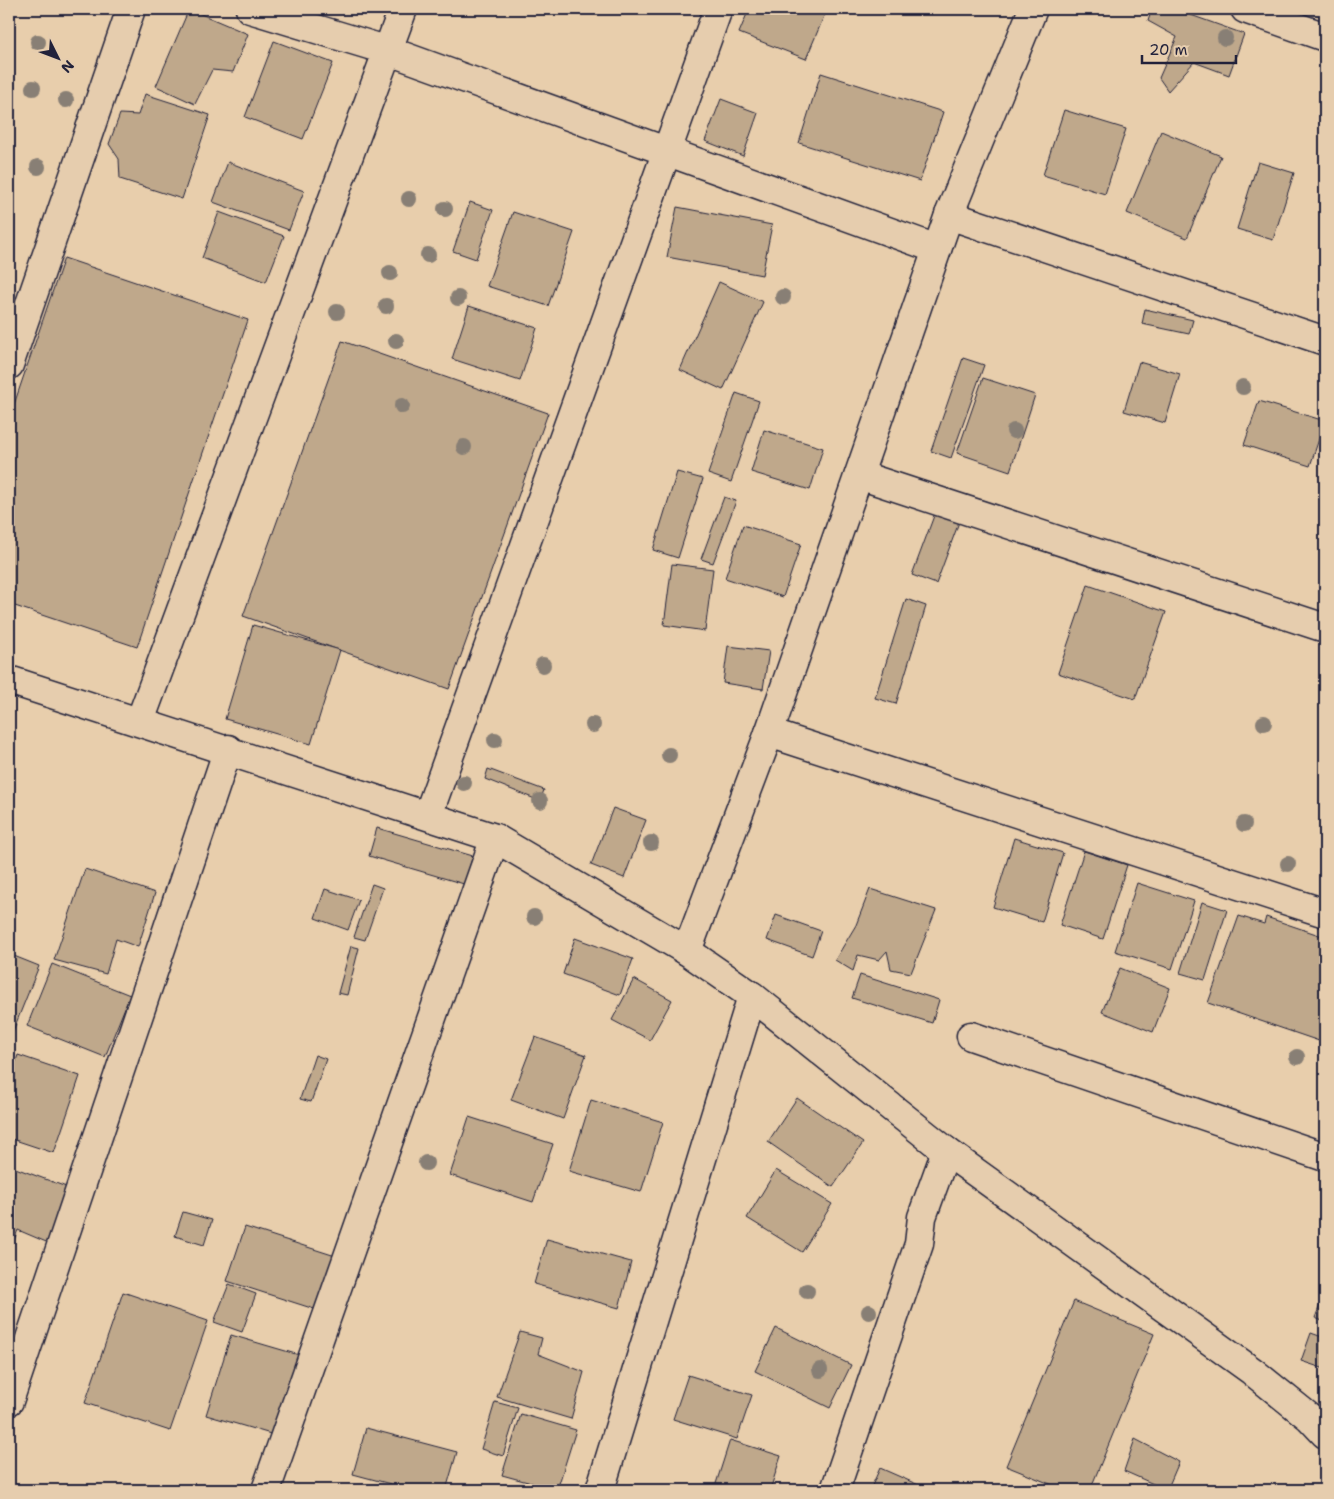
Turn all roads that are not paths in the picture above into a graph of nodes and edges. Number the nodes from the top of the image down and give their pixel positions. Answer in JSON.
{"nodes":[{"id":1,"x":132,"y":9,"type":"edge"},
{"id":2,"x":250,"y":9,"type":"edge"},
{"id":3,"x":403,"y":9,"type":"edge"},
{"id":4,"x":718,"y":9,"type":"edge"},
{"id":5,"x":1033,"y":9,"type":"edge"},
{"id":6,"x":1245,"y":9,"type":"edge"},
{"id":7,"x":1325,"y":37,"type":"edge"},
{"id":8,"x":389,"y":51,"type":"junction"},
{"id":9,"x":667,"y":151,"type":"junction"},
{"id":10,"x":949,"y":215,"type":"junction"},
{"id":11,"x":938,"y":249,"type":"junction"},
{"id":12,"x":1325,"y":341,"type":"edge"},
{"id":13,"x":9,"y":365,"type":"edge"},
{"id":14,"x":859,"y":474,"type":"junction"},
{"id":15,"x":1325,"y":628,"type":"edge"},
{"id":16,"x":9,"y":680,"type":"edge"},
{"id":17,"x":140,"y":721,"type":"junction"},
{"id":18,"x":769,"y":733,"type":"junction"},
{"id":19,"x":228,"y":749,"type":"junction"},
{"id":20,"x":428,"y":815,"type":"junction"},
{"id":21,"x":495,"y":838,"type":"junction"},
{"id":22,"x":1325,"y":913,"type":"edge"},
{"id":23,"x":687,"y":951,"type":"junction"},
{"id":24,"x":752,"y":996,"type":"junction"},
{"id":25,"x":971,"y":1036,"type":"dead end"},
{"id":26,"x":946,"y":1151,"type":"junction"},
{"id":27,"x":1325,"y":1157,"type":"edge"},
{"id":28,"x":9,"y":1401,"type":"edge"},
{"id":29,"x":1325,"y":1434,"type":"edge"},
{"id":30,"x":266,"y":1490,"type":"edge"},
{"id":31,"x":600,"y":1490,"type":"edge"},
{"id":32,"x":835,"y":1490,"type":"edge"}],
"edges":[{"from":1,"to":13,"type":"street"},
{"from":2,"to":8,"type":"street"},
{"from":3,"to":8,"type":"street"},
{"from":4,"to":9,"type":"street"},
{"from":5,"to":10,"type":"street"},
{"from":6,"to":7,"type":"street"},
{"from":8,"to":9,"type":"street"},
{"from":8,"to":17,"type":"street"},
{"from":9,"to":11,"type":"street"},
{"from":9,"to":20,"type":"street"},
{"from":10,"to":11,"type":"street"},
{"from":10,"to":12,"type":"street"},
{"from":11,"to":14,"type":"street"},
{"from":14,"to":15,"type":"street"},
{"from":14,"to":18,"type":"street"},
{"from":16,"to":17,"type":"street"},
{"from":17,"to":19,"type":"street"},
{"from":18,"to":22,"type":"street"},
{"from":18,"to":23,"type":"street"},
{"from":19,"to":20,"type":"street"},
{"from":19,"to":28,"type":"street"},
{"from":20,"to":21,"type":"street"},
{"from":21,"to":23,"type":"street"},
{"from":21,"to":30,"type":"street"},
{"from":23,"to":24,"type":"street"},
{"from":24,"to":26,"type":"street"},
{"from":24,"to":31,"type":"street"},
{"from":25,"to":27,"type":"street"},
{"from":26,"to":29,"type":"street"},
{"from":26,"to":32,"type":"street"}]}
